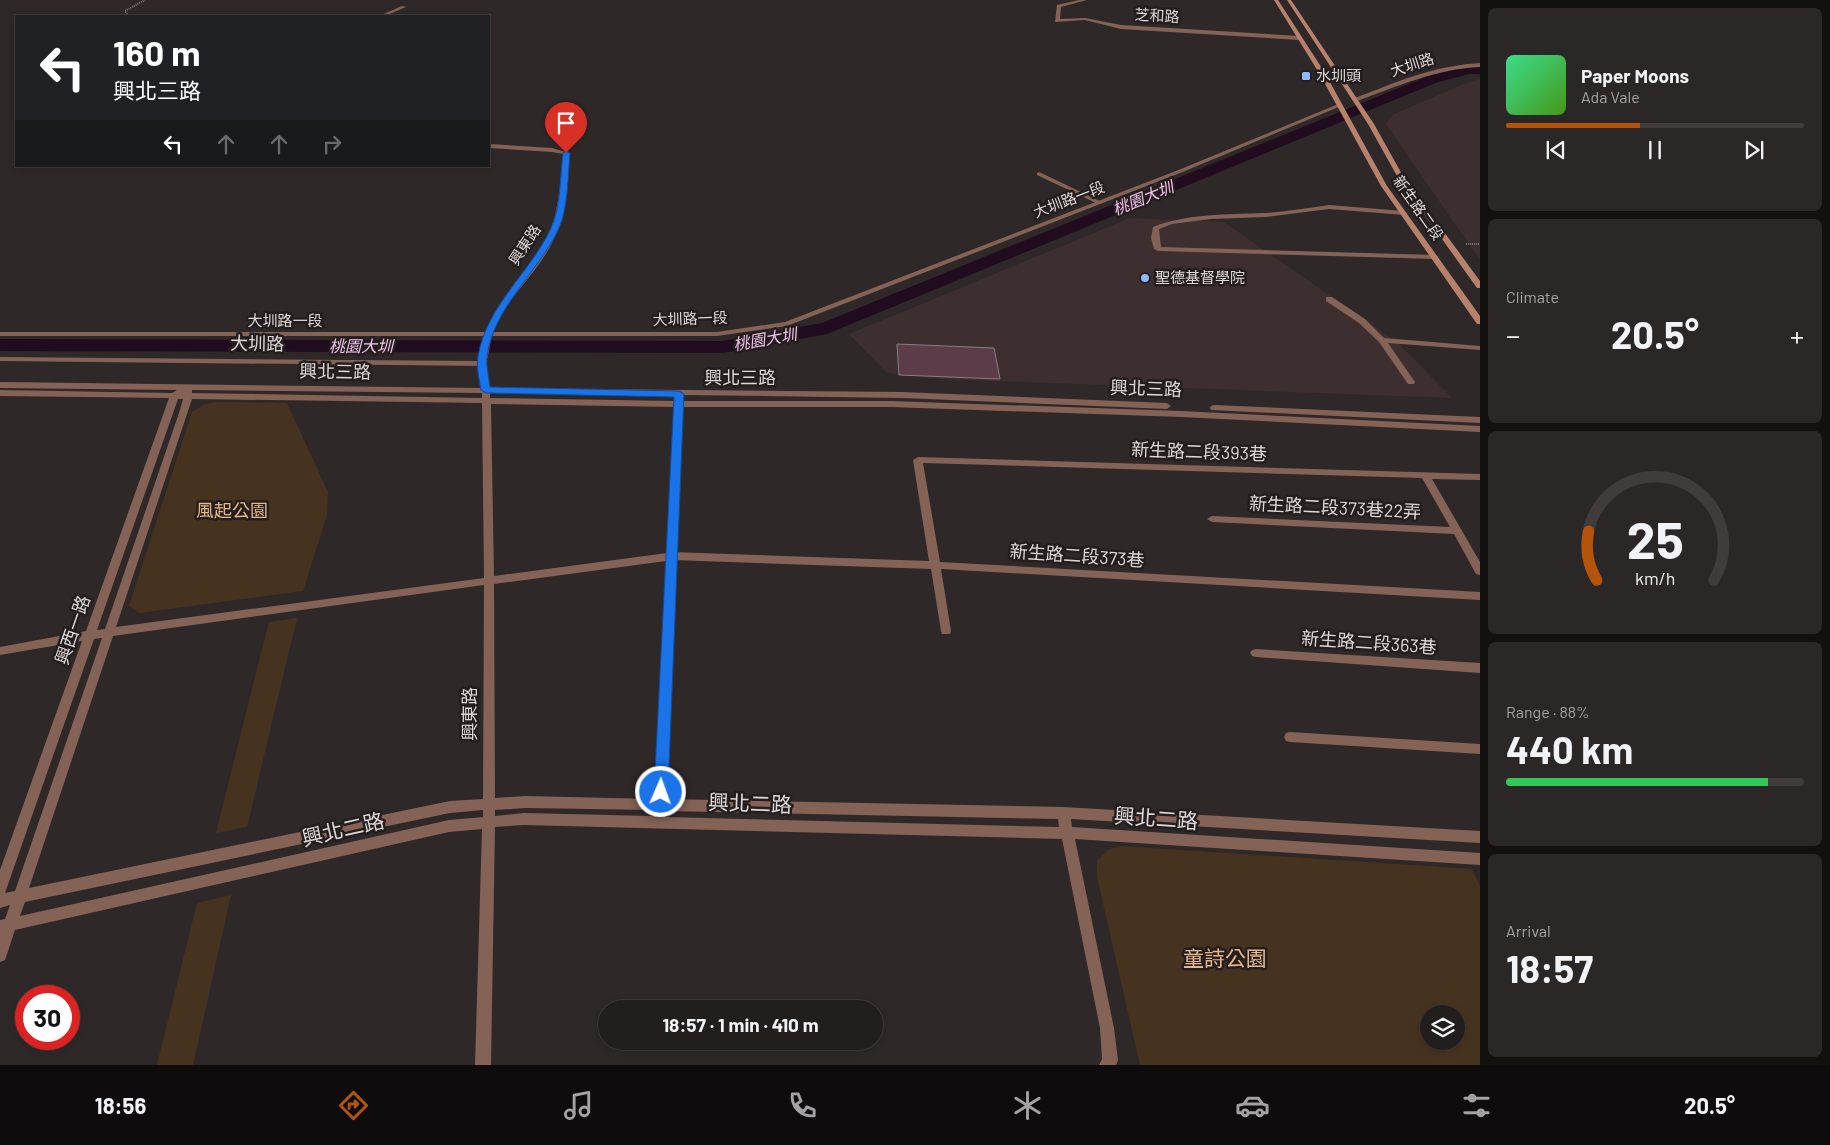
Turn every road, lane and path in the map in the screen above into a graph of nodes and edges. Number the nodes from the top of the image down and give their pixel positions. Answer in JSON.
{"nodes":[{"id":1,"x":145,"y":0,"type":"edge"},
{"id":2,"x":1085,"y":0,"type":"edge"},
{"id":3,"x":1276,"y":0,"type":"edge"},
{"id":4,"x":1289,"y":0,"type":"edge"},
{"id":5,"x":404,"y":7,"type":"dead end"},
{"id":6,"x":128,"y":15,"type":"edge"},
{"id":7,"x":384,"y":15,"type":"edge"},
{"id":8,"x":1299,"y":38,"type":"junction"},
{"id":9,"x":1480,"y":65,"type":"edge"},
{"id":10,"x":1355,"y":100,"type":"junction"},
{"id":11,"x":1338,"y":106,"type":"junction"},
{"id":12,"x":490,"y":146,"type":"edge"},
{"id":13,"x":1040,"y":174,"type":"dead end"},
{"id":14,"x":1100,"y":203,"type":"junction"},
{"id":15,"x":1404,"y":213,"type":"junction"},
{"id":16,"x":1435,"y":257,"type":"junction"},
{"id":17,"x":1480,"y":286,"type":"edge"},
{"id":18,"x":1329,"y":299,"type":"dead end"},
{"id":19,"x":1480,"y":322,"type":"edge"},
{"id":20,"x":0,"y":334,"type":"edge"},
{"id":21,"x":488,"y":334,"type":"junction"},
{"id":22,"x":1382,"y":340,"type":"junction"},
{"id":23,"x":1480,"y":348,"type":"edge"},
{"id":24,"x":0,"y":359,"type":"edge"},
{"id":25,"x":482,"y":361,"type":"junction"},
{"id":26,"x":1411,"y":382,"type":"dead end"},
{"id":27,"x":0,"y":385,"type":"edge"},
{"id":28,"x":188,"y":391,"type":"junction"},
{"id":29,"x":0,"y":393,"type":"edge"},
{"id":30,"x":486,"y":395,"type":"junction"},
{"id":31,"x":175,"y":396,"type":"junction"},
{"id":32,"x":679,"y":399,"type":"junction"},
{"id":33,"x":1480,"y":420,"type":"edge"},
{"id":34,"x":1480,"y":428,"type":"edge"},
{"id":35,"x":1425,"y":475,"type":"junction"},
{"id":36,"x":1480,"y":477,"type":"edge"},
{"id":37,"x":1212,"y":519,"type":"dead end"},
{"id":38,"x":1456,"y":531,"type":"junction"},
{"id":39,"x":672,"y":556,"type":"junction"},
{"id":40,"x":935,"y":564,"type":"junction"},
{"id":41,"x":1480,"y":571,"type":"edge"},
{"id":42,"x":489,"y":580,"type":"junction"},
{"id":43,"x":1480,"y":596,"type":"edge"},
{"id":44,"x":946,"y":631,"type":"dead end"},
{"id":45,"x":109,"y":633,"type":"junction"},
{"id":46,"x":90,"y":635,"type":"junction"},
{"id":47,"x":0,"y":651,"type":"edge"},
{"id":48,"x":1256,"y":653,"type":"dead end"},
{"id":49,"x":1480,"y":668,"type":"edge"},
{"id":50,"x":1290,"y":737,"type":"dead end"},
{"id":51,"x":1480,"y":749,"type":"edge"},
{"id":52,"x":488,"y":805,"type":"junction"},
{"id":53,"x":660,"y":805,"type":"junction"},
{"id":54,"x":1063,"y":813,"type":"junction"},
{"id":55,"x":659,"y":821,"type":"junction"},
{"id":56,"x":489,"y":823,"type":"junction"},
{"id":57,"x":1068,"y":833,"type":"junction"},
{"id":58,"x":1480,"y":836,"type":"edge"},
{"id":59,"x":1480,"y":859,"type":"edge"},
{"id":60,"x":0,"y":889,"type":"edge"},
{"id":61,"x":21,"y":897,"type":"junction"},
{"id":62,"x":0,"y":901,"type":"edge"},
{"id":63,"x":5,"y":926,"type":"edge"},
{"id":64,"x":0,"y":956,"type":"edge"},
{"id":65,"x":483,"y":1065,"type":"edge"},
{"id":66,"x":1107,"y":1065,"type":"edge"}],
"edges":[{"from":1,"to":6,"type":"path"},
{"from":2,"to":8,"type":"street","name":"芝和路"},
{"from":3,"to":8,"type":"main road","name":"新生路二段"},
{"from":4,"to":10,"type":"main road","name":"新生路二段"},
{"from":5,"to":7,"type":"street"},
{"from":8,"to":11,"type":"main road","name":"新生路二段"},
{"from":9,"to":10,"type":"street","name":"大圳路"},
{"from":10,"to":17,"type":"main road","name":"新生路二段"},
{"from":11,"to":14,"type":"street","name":"大圳路一段"},
{"from":11,"to":15,"type":"main road","name":"新生路二段"},
{"from":12,"to":21,"type":"street","name":"興東路"},
{"from":13,"to":14,"type":"street"},
{"from":14,"to":21,"type":"street","name":"大圳路一段"},
{"from":15,"to":16,"type":"main road","name":"新生路二段"},
{"from":15,"to":16,"type":"street"},
{"from":16,"to":19,"type":"main road","name":"新生路二段"},
{"from":18,"to":22,"type":"street"},
{"from":20,"to":21,"type":"street","name":"大圳路一段"},
{"from":21,"to":25,"type":"street"},
{"from":22,"to":23,"type":"street"},
{"from":22,"to":26,"type":"street"},
{"from":24,"to":25,"type":"street","name":"大圳路"},
{"from":25,"to":30,"type":"street","name":"興東路"},
{"from":27,"to":28,"type":"street"},
{"from":28,"to":30,"type":"street"},
{"from":28,"to":31,"type":"street"},
{"from":28,"to":45,"type":"street"},
{"from":29,"to":31,"type":"street"},
{"from":30,"to":32,"type":"street"},
{"from":30,"to":42,"type":"street","name":"興東路"},
{"from":31,"to":46,"type":"street","name":"興西一路"},
{"from":32,"to":33,"type":"street","name":"興北三路"},
{"from":32,"to":34,"type":"street"},
{"from":32,"to":39,"type":"street"},
{"from":35,"to":36,"type":"street","name":"新生路二段393巷"},
{"from":35,"to":38,"type":"street","name":"新生路二段373巷22弄"},
{"from":35,"to":40,"type":"street","name":"新生路二段393巷"},
{"from":37,"to":38,"type":"street","name":"新生路二段373巷22弄"},
{"from":38,"to":41,"type":"street","name":"新生路二段373巷22弄"},
{"from":39,"to":40,"type":"street","name":"新生路二段373巷"},
{"from":39,"to":42,"type":"street","name":"新生路二段373巷"},
{"from":39,"to":53,"type":"street"},
{"from":40,"to":43,"type":"street","name":"新生路二段373巷"},
{"from":40,"to":44,"type":"street"},
{"from":42,"to":45,"type":"street","name":"新生路二段373巷"},
{"from":42,"to":52,"type":"street","name":"興東路"},
{"from":45,"to":46,"type":"street","name":"新生路二段373巷"},
{"from":45,"to":61,"type":"street"},
{"from":46,"to":47,"type":"street","name":"新生路二段373巷"},
{"from":46,"to":60,"type":"street","name":"興西一路"},
{"from":48,"to":49,"type":"street","name":"新生路二段363巷"},
{"from":50,"to":51,"type":"street"},
{"from":52,"to":53,"type":"street","name":"興北二路"},
{"from":52,"to":56,"type":"street","name":"興東路"},
{"from":52,"to":61,"type":"street","name":"興北二路"},
{"from":53,"to":54,"type":"street","name":"興北二路"},
{"from":53,"to":55,"type":"street"},
{"from":54,"to":57,"type":"street"},
{"from":54,"to":58,"type":"street","name":"興北二路"},
{"from":55,"to":56,"type":"street","name":"興北二路"},
{"from":55,"to":57,"type":"street","name":"興北二路"},
{"from":56,"to":63,"type":"street","name":"興北二路"},
{"from":56,"to":65,"type":"street","name":"興東路"},
{"from":57,"to":59,"type":"street","name":"興北二路"},
{"from":57,"to":66,"type":"street"},
{"from":61,"to":62,"type":"street","name":"興北二路"},
{"from":61,"to":63,"type":"street"},
{"from":63,"to":64,"type":"street"}]}
